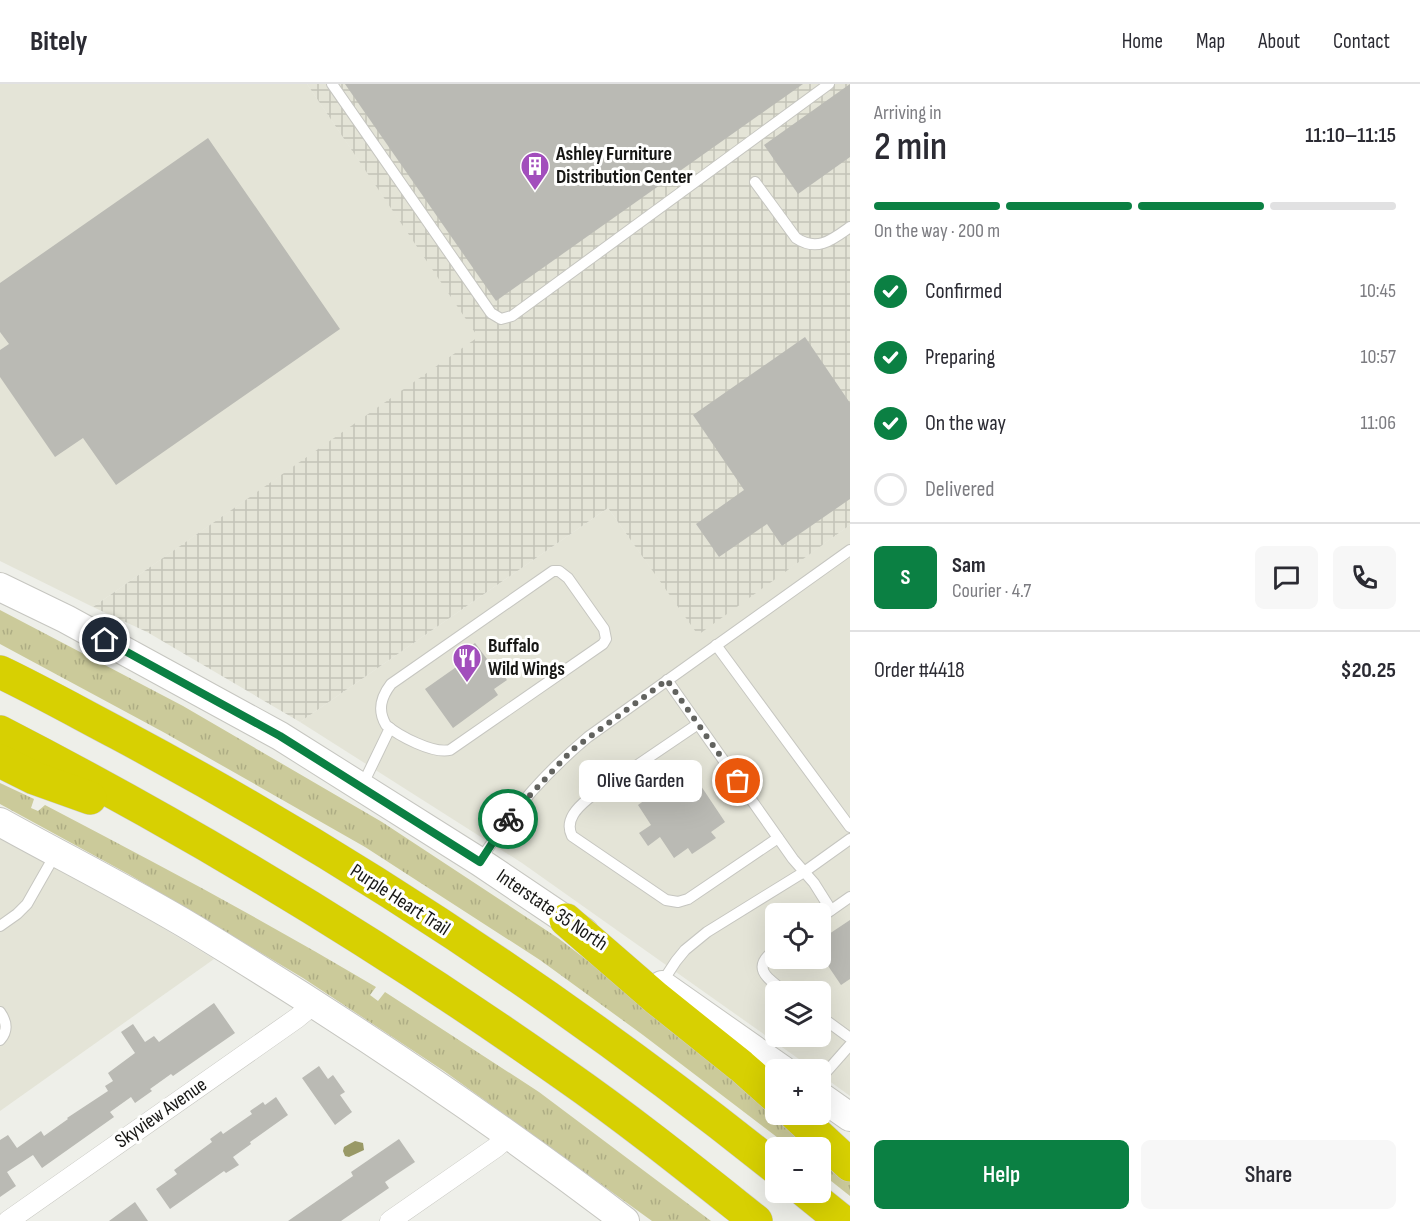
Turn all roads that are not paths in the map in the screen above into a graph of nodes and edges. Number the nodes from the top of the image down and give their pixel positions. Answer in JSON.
{"nodes":[{"id":1,"x":333,"y":84,"type":"edge"},
{"id":2,"x":829,"y":84,"type":"edge"},
{"id":3,"x":755,"y":182,"type":"dead end"},
{"id":4,"x":850,"y":227,"type":"edge"},
{"id":5,"x":849,"y":553,"type":"edge"},
{"id":6,"x":0,"y":587,"type":"edge"},
{"id":7,"x":716,"y":645,"type":"junction"},
{"id":8,"x":0,"y":672,"type":"edge"},
{"id":9,"x":667,"y":680,"type":"junction"},
{"id":10,"x":698,"y":724,"type":"junction"},
{"id":11,"x":390,"y":728,"type":"junction"},
{"id":12,"x":0,"y":732,"type":"edge"},
{"id":13,"x":0,"y":761,"type":"edge"},
{"id":14,"x":361,"y":786,"type":"junction"},
{"id":15,"x":0,"y":822,"type":"edge"},
{"id":16,"x":850,"y":826,"type":"edge"},
{"id":17,"x":190,"y":834,"type":"junction"},
{"id":18,"x":778,"y":838,"type":"junction"},
{"id":19,"x":850,"y":839,"type":"edge"},
{"id":20,"x":56,"y":853,"type":"junction"},
{"id":21,"x":480,"y":862,"type":"junction"},
{"id":22,"x":804,"y":872,"type":"junction"},
{"id":23,"x":850,"y":897,"type":"edge"},
{"id":24,"x":827,"y":903,"type":"edge"},
{"id":25,"x":831,"y":910,"type":"edge"},
{"id":26,"x":566,"y":920,"type":"junction"},
{"id":27,"x":0,"y":926,"type":"edge"},
{"id":28,"x":765,"y":958,"type":"edge"},
{"id":29,"x":772,"y":981,"type":"edge"},
{"id":30,"x":661,"y":984,"type":"junction"},
{"id":31,"x":314,"y":1004,"type":"junction"},
{"id":32,"x":0,"y":1012,"type":"edge"},
{"id":33,"x":831,"y":1024,"type":"edge"},
{"id":34,"x":850,"y":1038,"type":"edge"},
{"id":35,"x":0,"y":1040,"type":"edge"},
{"id":36,"x":850,"y":1045,"type":"edge"},
{"id":37,"x":767,"y":1059,"type":"edge"},
{"id":38,"x":831,"y":1067,"type":"edge"},
{"id":39,"x":765,"y":1087,"type":"edge"},
{"id":40,"x":831,"y":1104,"type":"edge"},
{"id":41,"x":850,"y":1117,"type":"edge"},
{"id":42,"x":807,"y":1125,"type":"edge"},
{"id":43,"x":508,"y":1137,"type":"junction"},
{"id":44,"x":765,"y":1160,"type":"edge"},
{"id":45,"x":850,"y":1165,"type":"edge"},
{"id":46,"x":820,"y":1203,"type":"edge"},
{"id":47,"x":8,"y":1221,"type":"edge"},
{"id":48,"x":390,"y":1221,"type":"edge"},
{"id":49,"x":625,"y":1221,"type":"edge"},
{"id":50,"x":756,"y":1221,"type":"edge"},
{"id":51,"x":842,"y":1221,"type":"edge"}],
"edges":[{"from":1,"to":2,"type":"lane"},
{"from":3,"to":4,"type":"lane"},
{"from":5,"to":7,"type":"lane"},
{"from":6,"to":14,"type":"main road","name":"Interstate 35 North"},
{"from":7,"to":9,"type":"lane"},
{"from":7,"to":16,"type":"lane"},
{"from":8,"to":44,"type":"highway","name":"Purple Heart Trail"},
{"from":9,"to":10,"type":"lane"},
{"from":9,"to":21,"type":"lane"},
{"from":10,"to":18,"type":"lane"},
{"from":10,"to":18,"type":"lane"},
{"from":11,"to":11,"type":"lane"},
{"from":11,"to":14,"type":"lane"},
{"from":12,"to":17,"type":"highway"},
{"from":13,"to":17,"type":"highway"},
{"from":14,"to":21,"type":"main road","name":"Interstate 35 North"},
{"from":15,"to":20,"type":"main road"},
{"from":17,"to":50,"type":"highway"},
{"from":18,"to":22,"type":"lane"},
{"from":19,"to":22,"type":"lane"},
{"from":20,"to":27,"type":"lane"},
{"from":20,"to":31,"type":"main road"},
{"from":21,"to":26,"type":"main road","name":"Interstate 35 North"},
{"from":22,"to":24,"type":"lane"},
{"from":22,"to":30,"type":"lane"},
{"from":23,"to":25,"type":"lane"},
{"from":26,"to":30,"type":"main road","name":"Interstate 35 North"},
{"from":26,"to":39,"type":"highway"},
{"from":28,"to":29,"type":"lane"},
{"from":30,"to":37,"type":"main road","name":"Interstate 35 North"},
{"from":31,"to":43,"type":"main road"},
{"from":31,"to":47,"type":"street","name":"Skyview Avenue"},
{"from":32,"to":35,"type":"lane"},
{"from":33,"to":34,"type":"lane"},
{"from":36,"to":38,"type":"lane"},
{"from":40,"to":41,"type":"main road"},
{"from":42,"to":45,"type":"highway"},
{"from":43,"to":48,"type":"street"},
{"from":43,"to":49,"type":"main road"},
{"from":46,"to":51,"type":"highway"}]}
